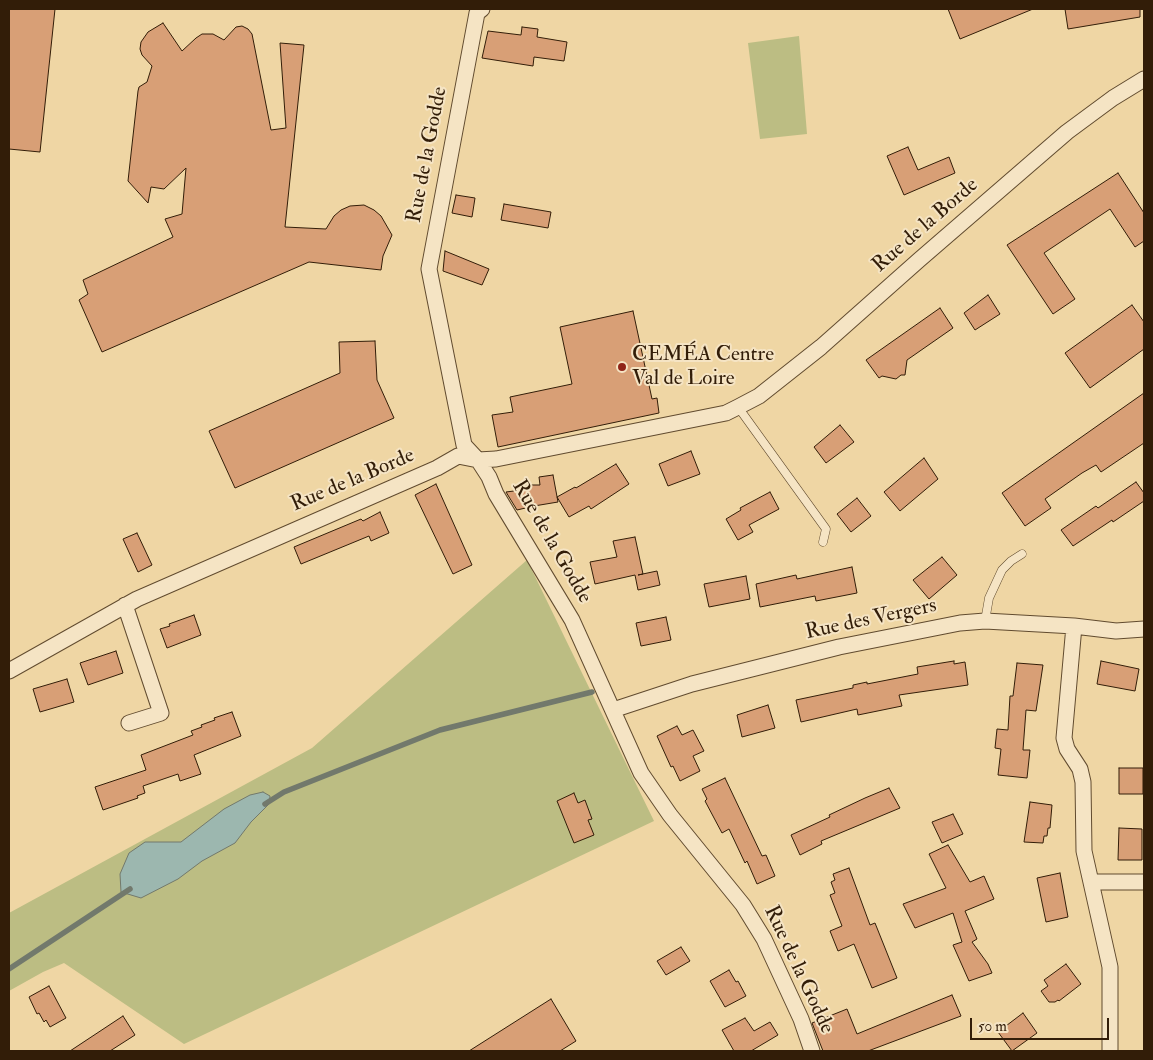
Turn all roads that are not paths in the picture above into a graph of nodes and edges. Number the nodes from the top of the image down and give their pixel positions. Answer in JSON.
{"nodes":[{"id":1,"x":482,"y":9,"type":"edge"},
{"id":2,"x":1144,"y":79,"type":"edge"},
{"id":3,"x":738,"y":407,"type":"junction"},
{"id":4,"x":478,"y":460,"type":"junction"},
{"id":5,"x":823,"y":542,"type":"dead end"},
{"id":6,"x":1022,"y":554,"type":"dead end"},
{"id":7,"x":125,"y":605,"type":"junction"},
{"id":8,"x":985,"y":621,"type":"junction"},
{"id":9,"x":1074,"y":626,"type":"junction"},
{"id":10,"x":1144,"y":629,"type":"edge"},
{"id":11,"x":9,"y":672,"type":"edge"},
{"id":12,"x":612,"y":710,"type":"junction"},
{"id":13,"x":130,"y":723,"type":"dead end"},
{"id":14,"x":1091,"y":882,"type":"junction"},
{"id":15,"x":1144,"y":882,"type":"edge"},
{"id":16,"x":812,"y":1051,"type":"edge"},
{"id":17,"x":1110,"y":1051,"type":"edge"}],
"edges":[{"from":1,"to":4,"type":"street","name":"Rue de la Godde"},
{"from":2,"to":3,"type":"street","name":"Rue de la Borde"},
{"from":3,"to":4,"type":"street","name":"Rue de la Borde"},
{"from":3,"to":5,"type":"lane"},
{"from":4,"to":7,"type":"street","name":"Rue de la Borde"},
{"from":4,"to":12,"type":"street","name":"Rue de la Godde"},
{"from":6,"to":8,"type":"lane"},
{"from":7,"to":11,"type":"street","name":"Rue de la Borde"},
{"from":7,"to":13,"type":"street"},
{"from":8,"to":9,"type":"street","name":"Rue des Vergers"},
{"from":8,"to":12,"type":"street","name":"Rue des Vergers"},
{"from":9,"to":10,"type":"street","name":"Rue des Vergers"},
{"from":9,"to":14,"type":"street"},
{"from":12,"to":16,"type":"street","name":"Rue de la Godde"},
{"from":14,"to":15,"type":"street"},
{"from":14,"to":17,"type":"street"}]}
